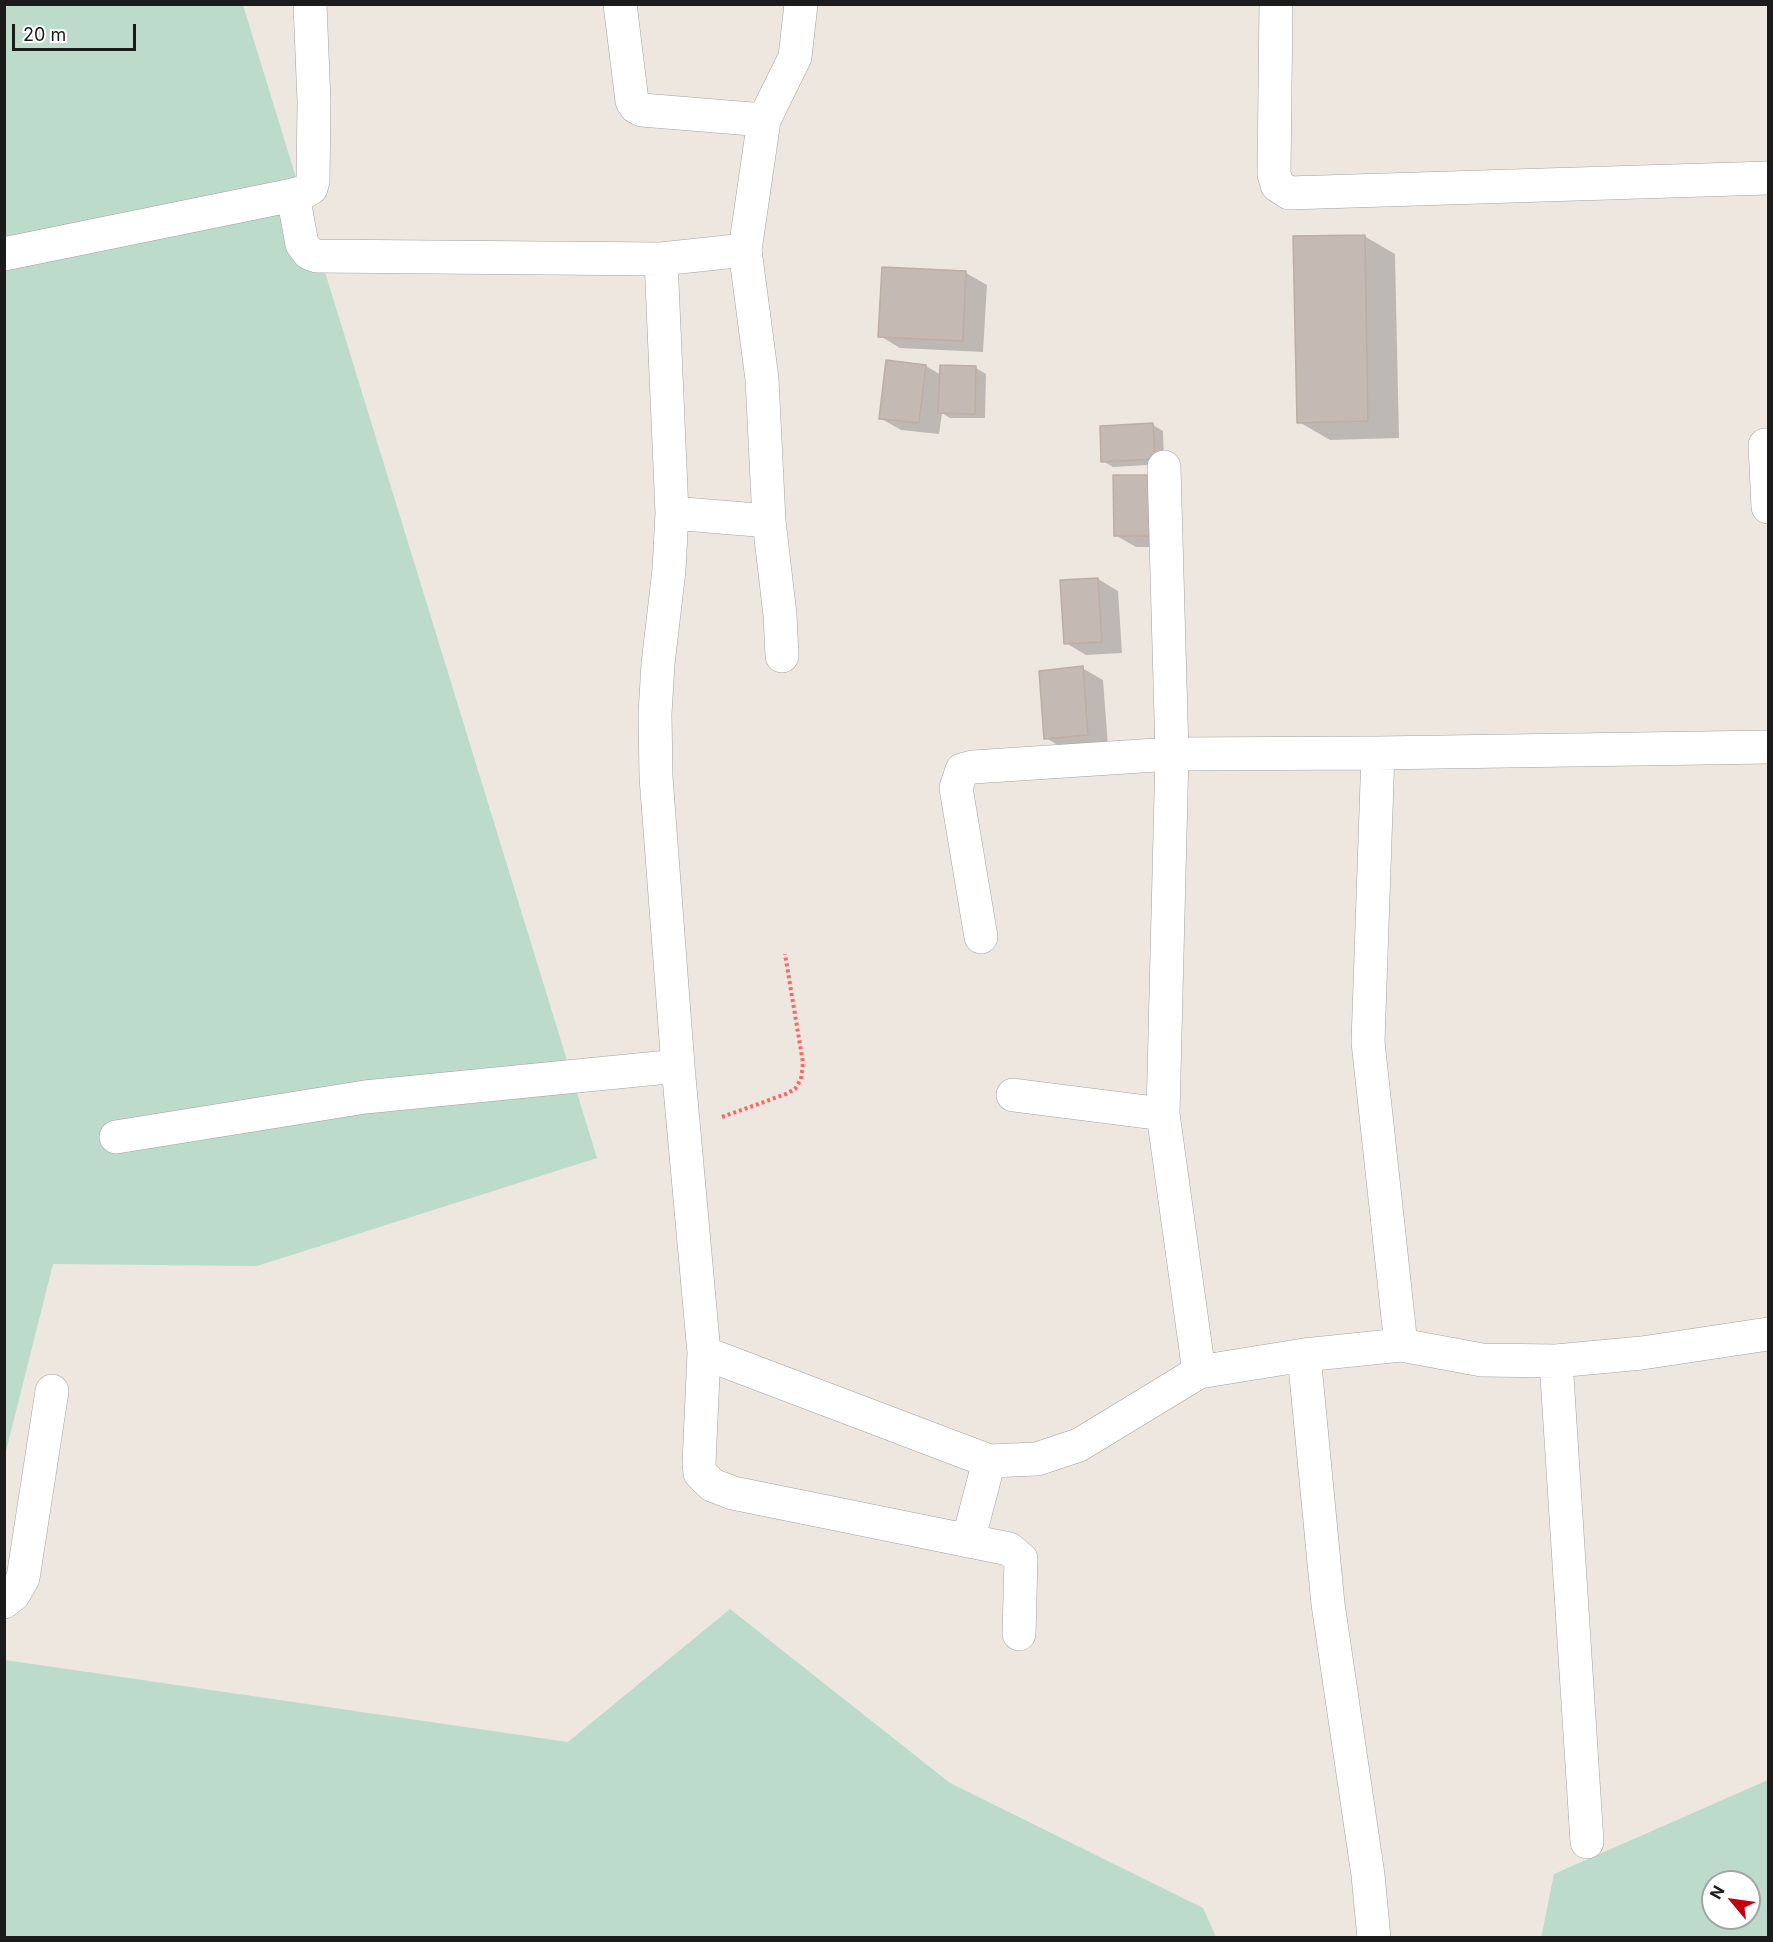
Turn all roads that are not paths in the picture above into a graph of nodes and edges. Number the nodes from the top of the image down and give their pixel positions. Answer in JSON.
{"nodes":[{"id":1,"x":310,"y":4,"type":"edge"},
{"id":2,"x":620,"y":4,"type":"edge"},
{"id":3,"x":801,"y":4,"type":"edge"},
{"id":4,"x":1276,"y":4,"type":"edge"},
{"id":5,"x":764,"y":120,"type":"junction"},
{"id":6,"x":1768,"y":178,"type":"edge"},
{"id":7,"x":293,"y":195,"type":"junction"},
{"id":8,"x":745,"y":249,"type":"junction"},
{"id":9,"x":4,"y":254,"type":"edge"},
{"id":10,"x":661,"y":259,"type":"junction"},
{"id":11,"x":1765,"y":445,"type":"dead end"},
{"id":12,"x":1164,"y":467,"type":"dead end"},
{"id":13,"x":1768,"y":507,"type":"edge"},
{"id":14,"x":672,"y":513,"type":"junction"},
{"id":15,"x":770,"y":521,"type":"junction"},
{"id":16,"x":782,"y":656,"type":"dead end"},
{"id":17,"x":1768,"y":747,"type":"edge"},
{"id":18,"x":1378,"y":753,"type":"junction"},
{"id":19,"x":1172,"y":754,"type":"junction"},
{"id":20,"x":981,"y":937,"type":"dead end"},
{"id":21,"x":678,"y":1066,"type":"junction"},
{"id":22,"x":1013,"y":1095,"type":"dead end"},
{"id":23,"x":1163,"y":1114,"type":"junction"},
{"id":24,"x":116,"y":1137,"type":"dead end"},
{"id":25,"x":1768,"y":1334,"type":"edge"},
{"id":26,"x":1401,"y":1345,"type":"junction"},
{"id":27,"x":704,"y":1353,"type":"junction"},
{"id":28,"x":1304,"y":1355,"type":"junction"},
{"id":29,"x":1556,"y":1361,"type":"junction"},
{"id":30,"x":1199,"y":1372,"type":"junction"},
{"id":31,"x":52,"y":1391,"type":"dead end"},
{"id":32,"x":989,"y":1461,"type":"junction"},
{"id":33,"x":968,"y":1541,"type":"junction"},
{"id":34,"x":4,"y":1602,"type":"edge"},
{"id":35,"x":1019,"y":1634,"type":"dead end"},
{"id":36,"x":1587,"y":1842,"type":"dead end"},
{"id":37,"x":1374,"y":1938,"type":"edge"}],
"edges":[{"from":1,"to":7,"type":"street"},
{"from":2,"to":5,"type":"street"},
{"from":3,"to":5,"type":"street"},
{"from":4,"to":6,"type":"street"},
{"from":5,"to":8,"type":"street"},
{"from":7,"to":9,"type":"street"},
{"from":7,"to":10,"type":"street"},
{"from":8,"to":10,"type":"street"},
{"from":8,"to":15,"type":"street"},
{"from":10,"to":14,"type":"street"},
{"from":11,"to":13,"type":"street"},
{"from":12,"to":19,"type":"street"},
{"from":14,"to":15,"type":"street"},
{"from":14,"to":21,"type":"street"},
{"from":15,"to":16,"type":"street"},
{"from":17,"to":18,"type":"street"},
{"from":18,"to":19,"type":"street"},
{"from":18,"to":26,"type":"street"},
{"from":19,"to":20,"type":"street"},
{"from":19,"to":23,"type":"street"},
{"from":21,"to":24,"type":"street"},
{"from":21,"to":27,"type":"street"},
{"from":22,"to":23,"type":"street"},
{"from":23,"to":30,"type":"street"},
{"from":25,"to":29,"type":"street"},
{"from":26,"to":28,"type":"street"},
{"from":26,"to":29,"type":"street"},
{"from":27,"to":32,"type":"street"},
{"from":27,"to":33,"type":"street"},
{"from":28,"to":30,"type":"street"},
{"from":28,"to":37,"type":"street"},
{"from":29,"to":36,"type":"street"},
{"from":30,"to":32,"type":"street"},
{"from":31,"to":34,"type":"street"},
{"from":32,"to":33,"type":"street"},
{"from":33,"to":35,"type":"street"}]}
